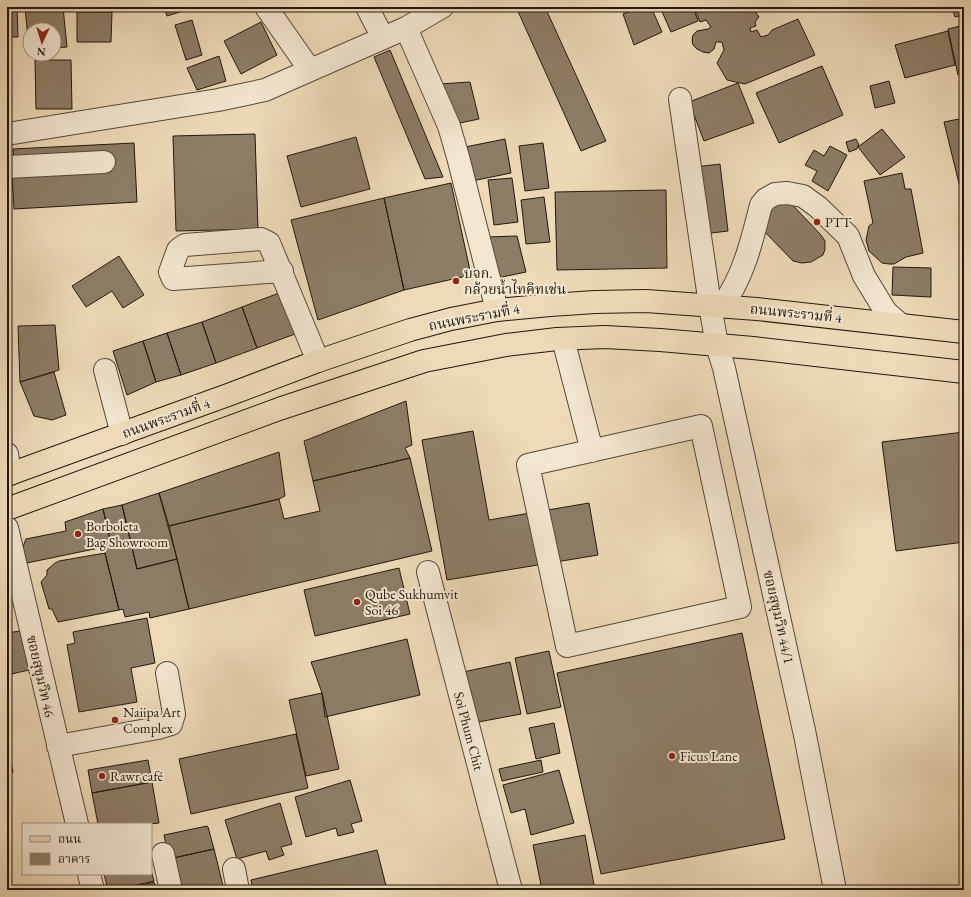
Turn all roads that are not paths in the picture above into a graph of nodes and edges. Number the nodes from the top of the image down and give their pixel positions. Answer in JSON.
{"nodes":[{"id":1,"x":266,"y":7,"type":"edge"},
{"id":2,"x":367,"y":7,"type":"edge"},
{"id":3,"x":442,"y":7,"type":"edge"},
{"id":4,"x":406,"y":28,"type":"junction"},
{"id":5,"x":383,"y":38,"type":"junction"},
{"id":6,"x":310,"y":70,"type":"junction"},
{"id":7,"x":680,"y":99,"type":"dead end"},
{"id":8,"x":7,"y":134,"type":"edge"},
{"id":9,"x":104,"y":162,"type":"dead end"},
{"id":10,"x":7,"y":167,"type":"edge"},
{"id":11,"x":282,"y":271,"type":"dead end"},
{"id":12,"x":716,"y":305,"type":"junction"},
{"id":13,"x":497,"y":310,"type":"junction"},
{"id":14,"x":900,"y":324,"type":"junction"},
{"id":15,"x":964,"y":332,"type":"edge"},
{"id":16,"x":563,"y":339,"type":"junction"},
{"id":17,"x":717,"y":345,"type":"junction"},
{"id":18,"x":318,"y":361,"type":"junction"},
{"id":19,"x":105,"y":370,"type":"dead end"},
{"id":20,"x":964,"y":372,"type":"edge"},
{"id":21,"x":122,"y":434,"type":"junction"},
{"id":22,"x":592,"y":451,"type":"junction"},
{"id":23,"x":8,"y":467,"type":"edge"},
{"id":24,"x":7,"y":509,"type":"edge"},
{"id":25,"x":7,"y":528,"type":"edge"},
{"id":26,"x":428,"y":572,"type":"dead end"},
{"id":27,"x":167,"y":674,"type":"dead end"},
{"id":28,"x":58,"y":746,"type":"junction"},
{"id":29,"x":77,"y":823,"type":"edge"},
{"id":30,"x":163,"y":854,"type":"dead end"},
{"id":31,"x":89,"y":875,"type":"edge"},
{"id":32,"x":93,"y":890,"type":"edge"},
{"id":33,"x":171,"y":890,"type":"edge"},
{"id":34,"x":510,"y":890,"type":"edge"},
{"id":35,"x":835,"y":890,"type":"edge"}],
"edges":[{"from":1,"to":6,"type":"street"},
{"from":2,"to":5,"type":"street"},
{"from":3,"to":4,"type":"street"},
{"from":4,"to":5,"type":"street"},
{"from":4,"to":13,"type":"street"},
{"from":5,"to":6,"type":"street"},
{"from":6,"to":8,"type":"street"},
{"from":7,"to":12,"type":"street","name":"ซอยสุขุมวิท 44/1"},
{"from":9,"to":10,"type":"street"},
{"from":11,"to":18,"type":"street"},
{"from":12,"to":13,"type":"main road","name":"ถนนพระรามที่ 4"},
{"from":12,"to":14,"type":"main road","name":"ถนนพระรามที่ 4"},
{"from":12,"to":14,"type":"street"},
{"from":12,"to":17,"type":"street","name":"ซอยสุขุมวิท 44/1"},
{"from":13,"to":18,"type":"main road","name":"ถนนพระรามที่ 4"},
{"from":14,"to":15,"type":"main road","name":"ถนนพระรามที่ 4"},
{"from":16,"to":17,"type":"main road"},
{"from":16,"to":22,"type":"street"},
{"from":16,"to":24,"type":"main road"},
{"from":17,"to":20,"type":"main road"},
{"from":17,"to":35,"type":"street","name":"ซอยสุขุมวิท 44/1"},
{"from":18,"to":21,"type":"main road","name":"ถนนพระรามที่ 4"},
{"from":19,"to":21,"type":"street"},
{"from":21,"to":23,"type":"main road","name":"ถนนพระรามที่ 4"},
{"from":22,"to":22,"type":"street"},
{"from":25,"to":28,"type":"street","name":"ซอยสุขุมวิท 46"},
{"from":26,"to":34,"type":"street","name":"Soi Phum Chit"},
{"from":27,"to":28,"type":"street"},
{"from":28,"to":29,"type":"street","name":"ซอยสุขุมวิท 46"},
{"from":30,"to":33,"type":"street"},
{"from":31,"to":32,"type":"street"}]}
